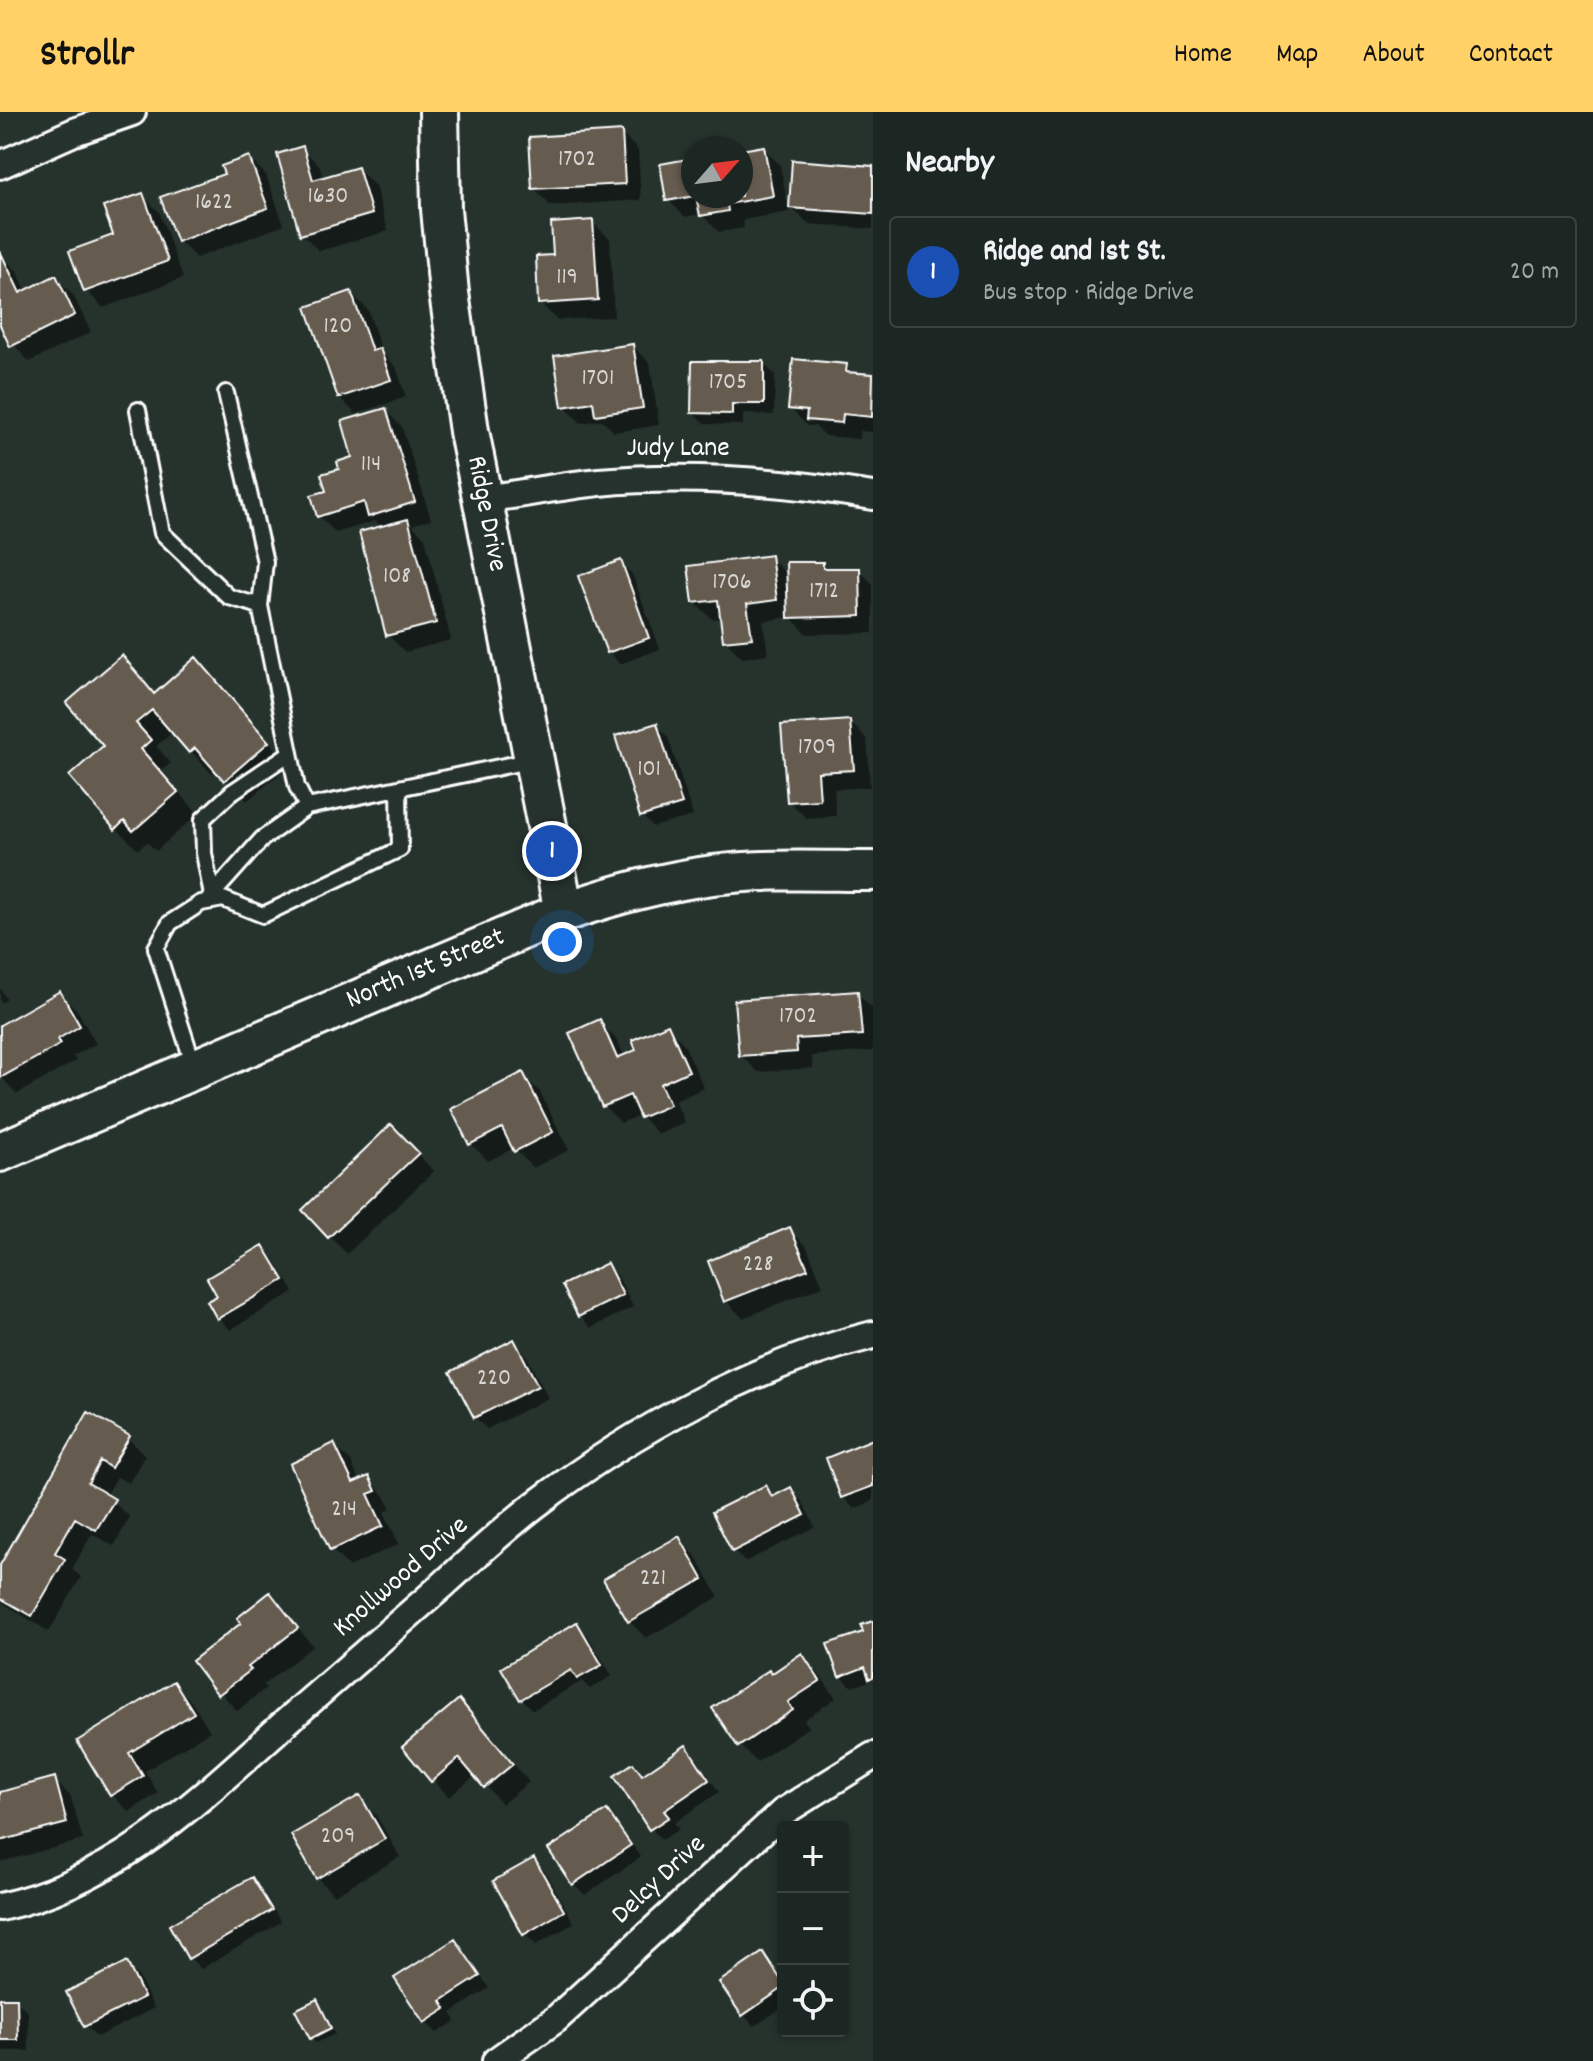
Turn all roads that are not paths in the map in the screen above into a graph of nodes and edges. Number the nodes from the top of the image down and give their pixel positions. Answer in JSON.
{"nodes":[{"id":1,"x":132,"y":112,"type":"edge"},
{"id":2,"x":439,"y":112,"type":"edge"},
{"id":3,"x":0,"y":165,"type":"edge"},
{"id":4,"x":226,"y":393,"type":"dead end"},
{"id":5,"x":138,"y":410,"type":"dead end"},
{"id":6,"x":873,"y":496,"type":"edge"},
{"id":7,"x":483,"y":499,"type":"junction"},
{"id":8,"x":260,"y":606,"type":"junction"},
{"id":9,"x":290,"y":753,"type":"junction"},
{"id":10,"x":533,"y":760,"type":"junction"},
{"id":11,"x":399,"y":788,"type":"junction"},
{"id":12,"x":307,"y":807,"type":"junction"},
{"id":13,"x":873,"y":871,"type":"edge"},
{"id":14,"x":212,"y":898,"type":"junction"},
{"id":15,"x":564,"y":912,"type":"junction"},
{"id":16,"x":195,"y":1069,"type":"junction"},
{"id":17,"x":0,"y":1152,"type":"edge"},
{"id":18,"x":873,"y":1335,"type":"edge"},
{"id":19,"x":873,"y":1756,"type":"edge"},
{"id":20,"x":0,"y":1907,"type":"edge"},
{"id":21,"x":496,"y":2061,"type":"edge"}],
"edges":[{"from":1,"to":3,"type":"street"},
{"from":2,"to":7,"type":"street","name":"Ridge Drive"},
{"from":4,"to":8,"type":"lane"},
{"from":5,"to":8,"type":"lane"},
{"from":6,"to":7,"type":"street","name":"Judy Lane"},
{"from":7,"to":10,"type":"street","name":"Ridge Drive"},
{"from":8,"to":9,"type":"lane"},
{"from":9,"to":12,"type":"lane"},
{"from":9,"to":14,"type":"lane"},
{"from":10,"to":11,"type":"lane"},
{"from":10,"to":15,"type":"street","name":"Ridge Drive"},
{"from":11,"to":12,"type":"lane"},
{"from":11,"to":14,"type":"lane"},
{"from":12,"to":14,"type":"lane"},
{"from":13,"to":15,"type":"street","name":"North 1st Street"},
{"from":14,"to":16,"type":"lane"},
{"from":15,"to":16,"type":"street","name":"North 1st Street"},
{"from":16,"to":17,"type":"street","name":"North 1st Street"},
{"from":18,"to":20,"type":"street","name":"Knollwood Drive"},
{"from":19,"to":21,"type":"street","name":"Delcy Drive"}]}
